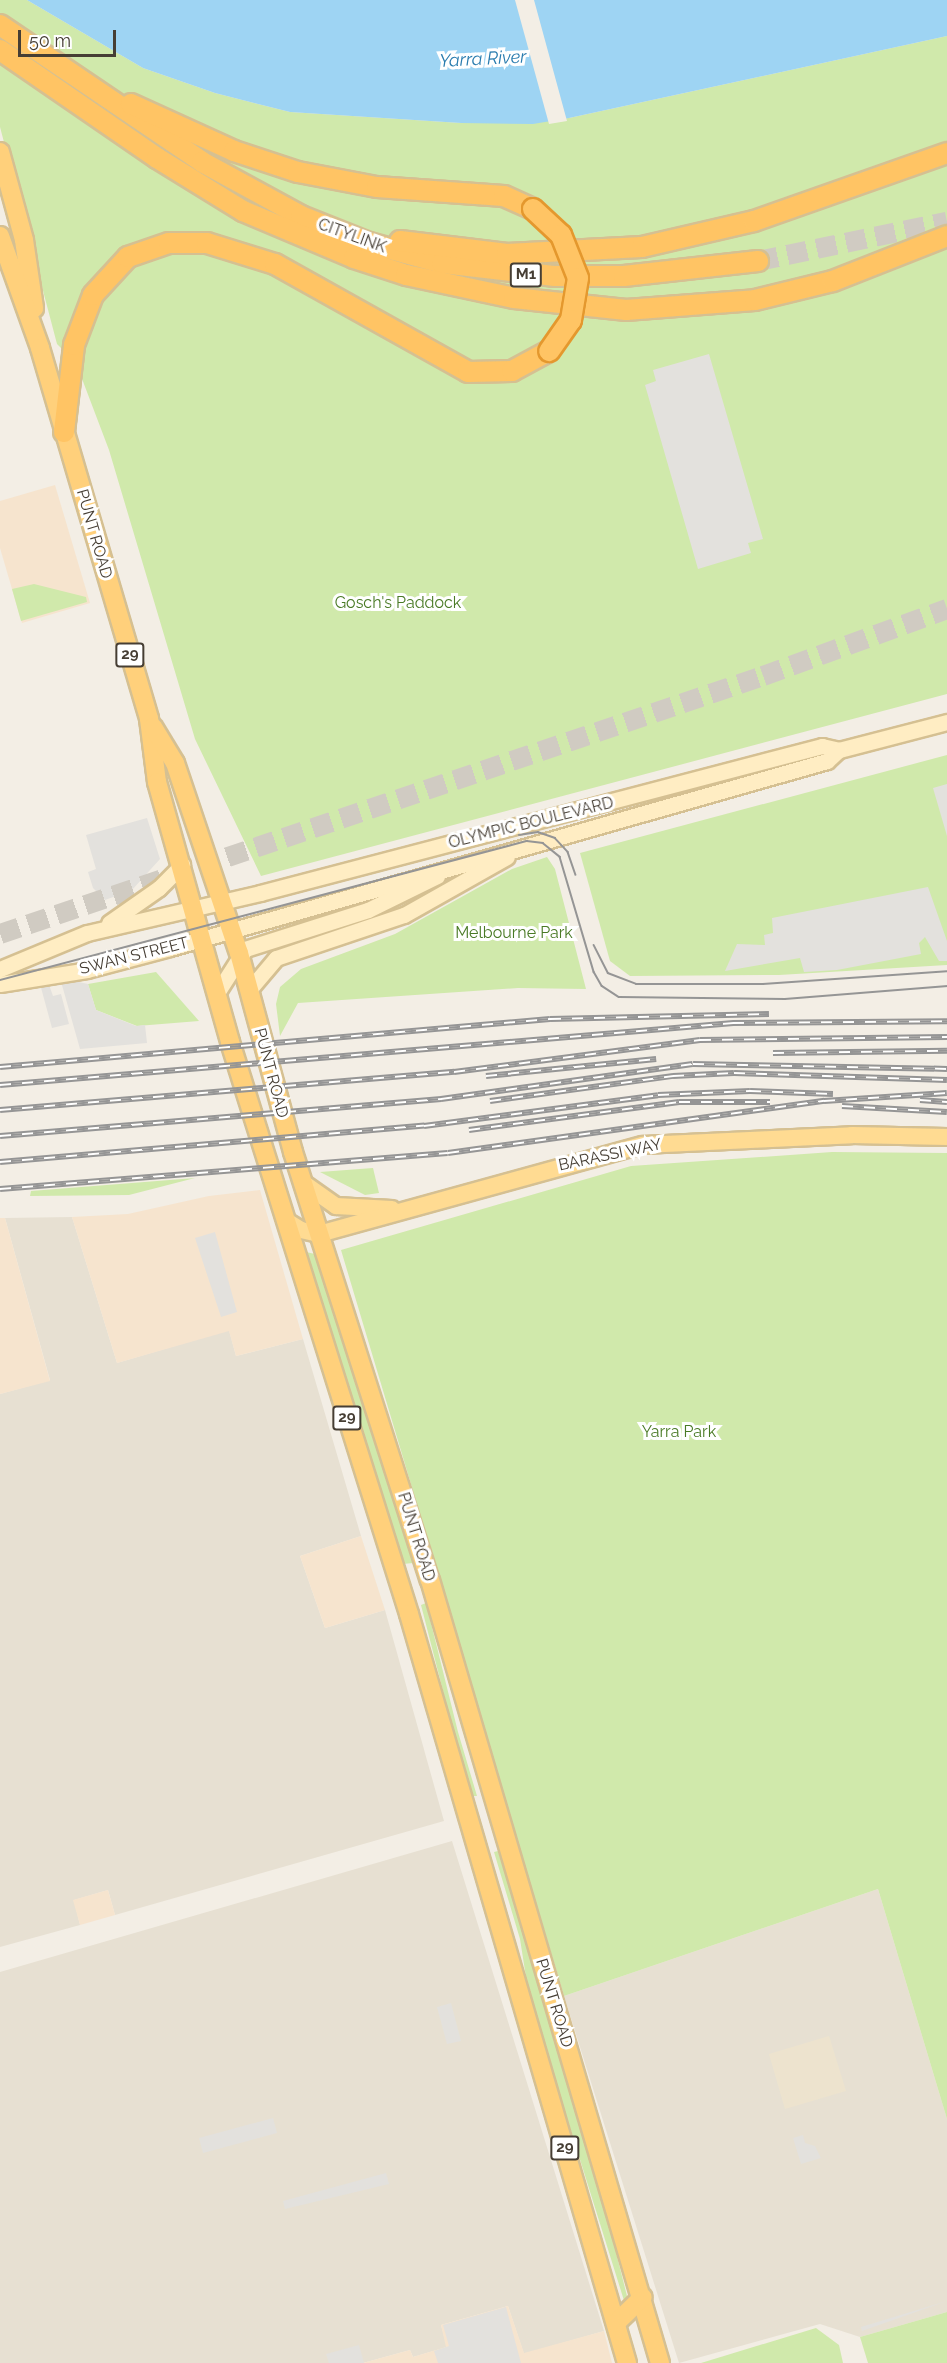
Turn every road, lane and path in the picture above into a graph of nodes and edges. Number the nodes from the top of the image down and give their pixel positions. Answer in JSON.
{"nodes":[{"id":1,"x":0,"y":25,"type":"edge"},
{"id":2,"x":0,"y":50,"type":"edge"},
{"id":3,"x":173,"y":133,"type":"junction"},
{"id":4,"x":0,"y":152,"type":"edge"},
{"id":5,"x":947,"y":153,"type":"edge"},
{"id":6,"x":301,"y":216,"type":"junction"},
{"id":7,"x":0,"y":236,"type":"edge"},
{"id":8,"x":947,"y":236,"type":"edge"},
{"id":9,"x":758,"y":261,"type":"tunnel mouth"},
{"id":10,"x":40,"y":348,"type":"junction"},
{"id":11,"x":64,"y":432,"type":"junction"},
{"id":12,"x":149,"y":719,"type":"junction"},
{"id":13,"x":947,"y":722,"type":"edge"},
{"id":14,"x":838,"y":750,"type":"junction"},
{"id":15,"x":529,"y":824,"type":"junction"},
{"id":16,"x":445,"y":844,"type":"junction"},
{"id":17,"x":520,"y":850,"type":"junction"},
{"id":18,"x":460,"y":863,"type":"junction"},
{"id":19,"x":182,"y":865,"type":"junction"},
{"id":20,"x":453,"y":890,"type":"junction"},
{"id":21,"x":223,"y":902,"type":"junction"},
{"id":22,"x":193,"y":908,"type":"junction"},
{"id":23,"x":231,"y":929,"type":"junction"},
{"id":24,"x":87,"y":933,"type":"junction"},
{"id":25,"x":201,"y":939,"type":"junction"},
{"id":26,"x":239,"y":953,"type":"junction"},
{"id":27,"x":0,"y":969,"type":"edge"},
{"id":28,"x":0,"y":984,"type":"edge"},
{"id":29,"x":249,"y":990,"type":"junction"},
{"id":30,"x":217,"y":993,"type":"junction"},
{"id":31,"x":947,"y":1137,"type":"edge"},
{"id":32,"x":302,"y":1182,"type":"junction"},
{"id":33,"x":402,"y":1210,"type":"junction"},
{"id":34,"x":285,"y":1220,"type":"junction"},
{"id":35,"x":319,"y":1234,"type":"junction"},
{"id":36,"x":643,"y":2297,"type":"junction"},
{"id":37,"x":616,"y":2323,"type":"junction"},
{"id":38,"x":627,"y":2363,"type":"edge"},
{"id":39,"x":660,"y":2363,"type":"edge"}],
"edges":[{"from":1,"to":3,"type":"highway"},
{"from":2,"to":8,"type":"highway","number":"M1"},
{"from":3,"to":6,"type":"highway","name":"CITYLINK","number":"M1"},
{"from":3,"to":11,"type":"highway","bridge":true},
{"from":4,"to":10,"type":"highway","name":"PUNT ROAD","number":"29"},
{"from":5,"to":6,"type":"highway"},
{"from":6,"to":9,"type":"highway","name":"CITYLINK","number":"M1"},
{"from":7,"to":10,"type":"highway","name":"PUNT ROAD","number":"29"},
{"from":10,"to":11,"type":"highway","name":"PUNT ROAD","number":"29"},
{"from":11,"to":12,"type":"highway","name":"PUNT ROAD","number":"29"},
{"from":12,"to":19,"type":"highway","name":"PUNT ROAD","number":"29"},
{"from":12,"to":21,"type":"highway","name":"PUNT ROAD","number":"29"},
{"from":13,"to":14,"type":"main road","name":"OLYMPIC BOULEVARD"},
{"from":14,"to":15,"type":"main road","name":"OLYMPIC BOULEVARD"},
{"from":14,"to":17,"type":"main road","name":"OLYMPIC BOULEVARD"},
{"from":15,"to":16,"type":"main road","name":"OLYMPIC BOULEVARD"},
{"from":15,"to":18,"type":"main road"},
{"from":16,"to":18,"type":"main road"},
{"from":16,"to":21,"type":"main road","name":"OLYMPIC BOULEVARD"},
{"from":17,"to":18,"type":"main road","name":"OLYMPIC BOULEVARD"},
{"from":17,"to":20,"type":"main road"},
{"from":18,"to":20,"type":"main road"},
{"from":18,"to":23,"type":"main road","name":"OLYMPIC BOULEVARD"},
{"from":18,"to":26,"type":"main road"},
{"from":19,"to":22,"type":"highway","name":"PUNT ROAD","number":"29"},
{"from":19,"to":24,"type":"main road"},
{"from":20,"to":29,"type":"main road"},
{"from":21,"to":22,"type":"main road","name":"SWAN STREET"},
{"from":21,"to":23,"type":"highway","name":"PUNT ROAD","number":"29"},
{"from":22,"to":24,"type":"main road","name":"SWAN STREET"},
{"from":22,"to":25,"type":"highway","name":"PUNT ROAD","number":"29"},
{"from":23,"to":25,"type":"main road","name":"SWAN STREET"},
{"from":23,"to":26,"type":"highway","name":"PUNT ROAD","number":"29"},
{"from":24,"to":27,"type":"main road","name":"SWAN STREET"},
{"from":25,"to":28,"type":"main road","name":"SWAN STREET"},
{"from":25,"to":30,"type":"highway","name":"PUNT ROAD","number":"29"},
{"from":26,"to":29,"type":"highway","name":"PUNT ROAD","number":"29"},
{"from":26,"to":30,"type":"main road"},
{"from":29,"to":32,"type":"highway","name":"PUNT ROAD","number":"29"},
{"from":30,"to":34,"type":"highway","name":"PUNT ROAD","number":"29"},
{"from":31,"to":33,"type":"main road","name":"BARASSI WAY"},
{"from":32,"to":33,"type":"main road"},
{"from":32,"to":35,"type":"highway","name":"PUNT ROAD","number":"29"},
{"from":33,"to":35,"type":"main road","name":"BARASSI WAY"},
{"from":34,"to":35,"type":"main road"},
{"from":34,"to":37,"type":"highway","name":"PUNT ROAD","number":"29"},
{"from":35,"to":36,"type":"highway","name":"PUNT ROAD","number":"29"},
{"from":36,"to":37,"type":"highway"},
{"from":36,"to":39,"type":"highway","name":"PUNT ROAD","number":"29"},
{"from":37,"to":38,"type":"highway","name":"PUNT ROAD","number":"29"}]}
